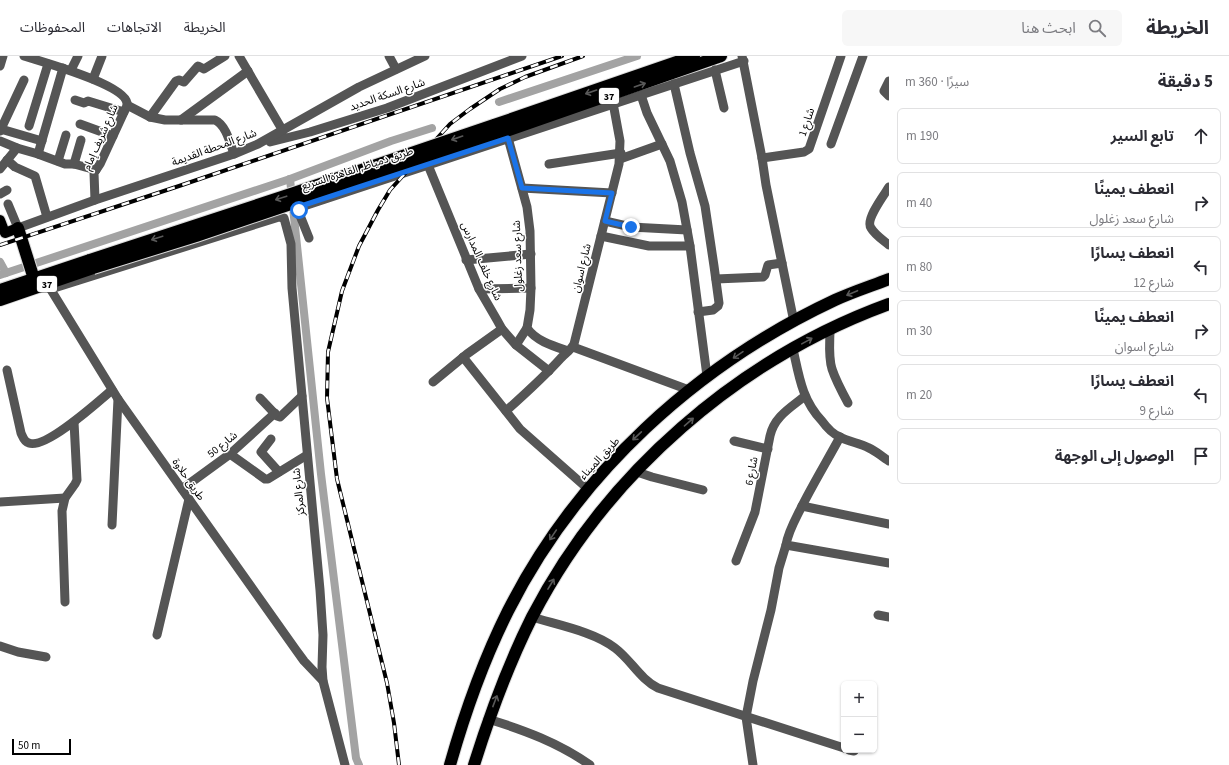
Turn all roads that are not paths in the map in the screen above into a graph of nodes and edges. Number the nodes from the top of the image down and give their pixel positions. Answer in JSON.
{"nodes":[{"id":1,"x":3,"y":56,"type":"edge"},
{"id":2,"x":24,"y":56,"type":"edge"},
{"id":3,"x":78,"y":56,"type":"edge"},
{"id":4,"x":102,"y":56,"type":"edge"},
{"id":5,"x":225,"y":56,"type":"edge"},
{"id":6,"x":239,"y":56,"type":"edge"},
{"id":7,"x":390,"y":56,"type":"edge"},
{"id":8,"x":522,"y":56,"type":"edge"},
{"id":9,"x":694,"y":56,"type":"edge"},
{"id":10,"x":721,"y":56,"type":"edge"},
{"id":11,"x":841,"y":56,"type":"edge"},
{"id":12,"x":863,"y":56,"type":"edge"},
{"id":13,"x":419,"y":57,"type":"edge"},
{"id":14,"x":743,"y":58,"type":"edge"},
{"id":15,"x":48,"y":64,"type":"junction"},
{"id":16,"x":0,"y":66,"type":"edge"},
{"id":17,"x":67,"y":69,"type":"junction"},
{"id":18,"x":396,"y":69,"type":"junction"},
{"id":19,"x":714,"y":70,"type":"junction"},
{"id":20,"x":248,"y":71,"type":"junction"},
{"id":21,"x":92,"y":79,"type":"junction"},
{"id":22,"x":24,"y":80,"type":"dead end"},
{"id":23,"x":889,"y":81,"type":"edge"},
{"id":24,"x":674,"y":84,"type":"junction"},
{"id":25,"x":641,"y":94,"type":"junction"},
{"id":26,"x":889,"y":96,"type":"edge"},
{"id":27,"x":76,"y":100,"type":"dead end"},
{"id":28,"x":613,"y":103,"type":"junction"},
{"id":29,"x":126,"y":108,"type":"junction"},
{"id":30,"x":724,"y":108,"type":"dead end"},
{"id":31,"x":150,"y":117,"type":"junction"},
{"id":32,"x":181,"y":120,"type":"junction"},
{"id":33,"x":80,"y":124,"type":"dead end"},
{"id":34,"x":1,"y":125,"type":"edge"},
{"id":35,"x":28,"y":126,"type":"dead end"},
{"id":36,"x":283,"y":131,"type":"junction"},
{"id":37,"x":500,"y":133,"type":"junction"},
{"id":38,"x":66,"y":135,"type":"dead end"},
{"id":39,"x":113,"y":136,"type":"junction"},
{"id":40,"x":81,"y":140,"type":"dead end"},
{"id":41,"x":0,"y":141,"type":"edge"},
{"id":42,"x":42,"y":141,"type":"junction"},
{"id":43,"x":258,"y":144,"type":"junction"},
{"id":44,"x":662,"y":144,"type":"junction"},
{"id":45,"x":831,"y":144,"type":"dead end"},
{"id":46,"x":17,"y":148,"type":"junction"},
{"id":47,"x":38,"y":154,"type":"junction"},
{"id":48,"x":234,"y":154,"type":"junction"},
{"id":49,"x":620,"y":156,"type":"junction"},
{"id":50,"x":762,"y":158,"type":"junction"},
{"id":51,"x":7,"y":160,"type":"junction"},
{"id":52,"x":58,"y":161,"type":"junction"},
{"id":53,"x":74,"y":164,"type":"junction"},
{"id":54,"x":549,"y":164,"type":"dead end"},
{"id":55,"x":428,"y":165,"type":"junction"},
{"id":56,"x":0,"y":169,"type":"edge"},
{"id":57,"x":96,"y":170,"type":"junction"},
{"id":58,"x":889,"y":187,"type":"edge"},
{"id":59,"x":522,"y":188,"type":"junction"},
{"id":60,"x":612,"y":193,"type":"junction"},
{"id":61,"x":95,"y":200,"type":"junction"},
{"id":62,"x":8,"y":204,"type":"dead end"},
{"id":63,"x":47,"y":217,"type":"junction"},
{"id":64,"x":0,"y":220,"type":"edge"},
{"id":65,"x":605,"y":221,"type":"junction"},
{"id":66,"x":18,"y":228,"type":"junction"},
{"id":67,"x":687,"y":230,"type":"junction"},
{"id":68,"x":3,"y":234,"type":"edge"},
{"id":69,"x":601,"y":236,"type":"junction"},
{"id":70,"x":309,"y":238,"type":"dead end"},
{"id":71,"x":889,"y":245,"type":"edge"},
{"id":72,"x":690,"y":246,"type":"junction"},
{"id":73,"x":531,"y":254,"type":"junction"},
{"id":74,"x":466,"y":260,"type":"junction"},
{"id":75,"x":782,"y":263,"type":"junction"},
{"id":76,"x":92,"y":264,"type":"junction"},
{"id":77,"x":32,"y":274,"type":"junction"},
{"id":78,"x":716,"y":280,"type":"junction"},
{"id":79,"x":889,"y":280,"type":"edge"},
{"id":80,"x":50,"y":287,"type":"junction"},
{"id":81,"x":532,"y":288,"type":"junction"},
{"id":82,"x":479,"y":289,"type":"junction"},
{"id":83,"x":0,"y":290,"type":"edge"},
{"id":84,"x":0,"y":300,"type":"edge"},
{"id":85,"x":889,"y":304,"type":"edge"},
{"id":86,"x":698,"y":312,"type":"junction"},
{"id":87,"x":794,"y":322,"type":"junction"},
{"id":88,"x":526,"y":328,"type":"junction"},
{"id":89,"x":502,"y":329,"type":"junction"},
{"id":90,"x":830,"y":329,"type":"junction"},
{"id":91,"x":516,"y":345,"type":"junction"},
{"id":92,"x":570,"y":349,"type":"junction"},
{"id":93,"x":793,"y":349,"type":"junction"},
{"id":94,"x":463,"y":357,"type":"junction"},
{"id":95,"x":7,"y":370,"type":"dead end"},
{"id":96,"x":549,"y":371,"type":"junction"},
{"id":97,"x":707,"y":376,"type":"junction"},
{"id":98,"x":433,"y":382,"type":"dead end"},
{"id":99,"x":112,"y":390,"type":"junction"},
{"id":100,"x":689,"y":390,"type":"junction"},
{"id":101,"x":302,"y":396,"type":"junction"},
{"id":102,"x":805,"y":396,"type":"junction"},
{"id":103,"x":260,"y":398,"type":"dead end"},
{"id":104,"x":118,"y":399,"type":"junction"},
{"id":105,"x":848,"y":403,"type":"dead end"},
{"id":106,"x":506,"y":411,"type":"junction"},
{"id":107,"x":275,"y":413,"type":"junction"},
{"id":108,"x":74,"y":422,"type":"junction"},
{"id":109,"x":840,"y":437,"type":"junction"},
{"id":110,"x":271,"y":439,"type":"dead end"},
{"id":111,"x":734,"y":441,"type":"dead end"},
{"id":112,"x":768,"y":448,"type":"junction"},
{"id":113,"x":230,"y":454,"type":"junction"},
{"id":114,"x":307,"y":455,"type":"junction"},
{"id":115,"x":889,"y":461,"type":"edge"},
{"id":116,"x":279,"y":472,"type":"junction"},
{"id":117,"x":637,"y":472,"type":"junction"},
{"id":118,"x":182,"y":489,"type":"junction"},
{"id":119,"x":588,"y":489,"type":"junction"},
{"id":120,"x":703,"y":490,"type":"dead end"},
{"id":121,"x":65,"y":498,"type":"junction"},
{"id":122,"x":189,"y":499,"type":"junction"},
{"id":123,"x":0,"y":502,"type":"edge"},
{"id":124,"x":802,"y":506,"type":"junction"},
{"id":125,"x":889,"y":524,"type":"edge"},
{"id":126,"x":112,"y":525,"type":"dead end"},
{"id":127,"x":786,"y":545,"type":"junction"},
{"id":128,"x":736,"y":561,"type":"dead end"},
{"id":129,"x":889,"y":563,"type":"edge"},
{"id":130,"x":65,"y":602,"type":"dead end"},
{"id":131,"x":878,"y":615,"type":"dead end"},
{"id":132,"x":532,"y":617,"type":"junction"},
{"id":133,"x":889,"y":617,"type":"edge"},
{"id":134,"x":157,"y":635,"type":"dead end"},
{"id":135,"x":0,"y":646,"type":"edge"},
{"id":136,"x":46,"y":657,"type":"dead end"},
{"id":137,"x":323,"y":680,"type":"junction"},
{"id":138,"x":746,"y":717,"type":"junction"},
{"id":139,"x":488,"y":719,"type":"junction"},
{"id":140,"x":841,"y":747,"type":"edge"},
{"id":141,"x":345,"y":765,"type":"edge"},
{"id":142,"x":450,"y":765,"type":"edge"},
{"id":143,"x":474,"y":765,"type":"edge"},
{"id":144,"x":590,"y":765,"type":"edge"},
{"id":145,"x":753,"y":765,"type":"edge"}],
"edges":[{"from":1,"to":16,"type":"street"},
{"from":2,"to":15,"type":"street","name":"شارع شريف إمام"},
{"from":3,"to":17,"type":"street"},
{"from":4,"to":21,"type":"street"},
{"from":5,"to":31,"type":"street"},
{"from":6,"to":20,"type":"street"},
{"from":7,"to":18,"type":"street"},
{"from":8,"to":43,"type":"street","name":"شارع السكة الحديد"},
{"from":9,"to":37,"type":"highway","name":"طريق دمياط, القاهرة السريع","number":"37","one_way":true},
{"from":37,"to":10,"type":"highway","name":"طريق دمياط, القاهرة السريع","number":"37","one_way":true},
{"from":11,"to":50,"type":"street","name":"شارع 1"},
{"from":12,"to":45,"type":"street"},
{"from":13,"to":18,"type":"street","name":"شارع المحطة القديمة"},
{"from":14,"to":19,"type":"street"},
{"from":14,"to":50,"type":"street"},
{"from":15,"to":17,"type":"street","name":"شارع شريف إمام"},
{"from":15,"to":35,"type":"street"},
{"from":17,"to":21,"type":"street","name":"شارع شريف إمام"},
{"from":17,"to":42,"type":"street"},
{"from":18,"to":36,"type":"street","name":"شارع المحطة القديمة"},
{"from":19,"to":24,"type":"street"},
{"from":19,"to":30,"type":"street"},
{"from":20,"to":32,"type":"street"},
{"from":20,"to":36,"type":"street"},
{"from":21,"to":29,"type":"street","name":"شارع شريف إمام"},
{"from":22,"to":34,"type":"street"},
{"from":23,"to":26,"type":"street"},
{"from":24,"to":25,"type":"street"},
{"from":24,"to":78,"type":"street"},
{"from":25,"to":28,"type":"street"},
{"from":25,"to":44,"type":"street"},
{"from":27,"to":29,"type":"street"},
{"from":28,"to":37,"type":"street"},
{"from":28,"to":49,"type":"street","name":"شارع اسوان"},
{"from":29,"to":31,"type":"street"},
{"from":29,"to":39,"type":"street","name":"شارع شريف إمام"},
{"from":31,"to":32,"type":"street"},
{"from":32,"to":48,"type":"street"},
{"from":33,"to":39,"type":"street"},
{"from":34,"to":42,"type":"street"},
{"from":36,"to":43,"type":"street","name":"شارع المحطة القديمة"},
{"from":37,"to":55,"type":"street"},
{"from":37,"to":59,"type":"street","name":"شارع سعد زغلول"},
{"from":37,"to":76,"type":"highway","name":"طريق دمياط, القاهرة السريع","number":"37","bridge":true},
{"from":38,"to":52,"type":"street"},
{"from":39,"to":57,"type":"street","name":"شارع شريف إمام"},
{"from":40,"to":53,"type":"street"},
{"from":41,"to":46,"type":"street"},
{"from":42,"to":47,"type":"street"},
{"from":43,"to":48,"type":"street","name":"شارع المحطة القديمة"},
{"from":44,"to":49,"type":"street"},
{"from":44,"to":67,"type":"street"},
{"from":46,"to":47,"type":"street"},
{"from":46,"to":51,"type":"street"},
{"from":47,"to":52,"type":"street"},
{"from":48,"to":61,"type":"street","name":"شارع المحطة القديمة"},
{"from":49,"to":54,"type":"street"},
{"from":49,"to":60,"type":"street","name":"شارع اسوان"},
{"from":50,"to":75,"type":"street"},
{"from":51,"to":56,"type":"street"},
{"from":51,"to":63,"type":"street"},
{"from":52,"to":53,"type":"street"},
{"from":53,"to":57,"type":"street"},
{"from":55,"to":70,"type":"street"},
{"from":55,"to":74,"type":"street","name":"شارع خلف المدارس"},
{"from":57,"to":61,"type":"street","name":"شارع شريف إمام"},
{"from":58,"to":71,"type":"street"},
{"from":59,"to":60,"type":"street"},
{"from":59,"to":73,"type":"street","name":"شارع سعد زغلول"},
{"from":60,"to":65,"type":"street","name":"شارع اسوان"},
{"from":61,"to":63,"type":"street","name":"شارع المحطة القديمة"},
{"from":62,"to":66,"type":"street"},
{"from":63,"to":66,"type":"street","name":"شارع المحطة القديمة"},
{"from":64,"to":68,"type":"main road"},
{"from":65,"to":67,"type":"street"},
{"from":65,"to":69,"type":"street","name":"شارع اسوان"},
{"from":66,"to":68,"type":"main road","name":"شارع المحطة القديمة"},
{"from":66,"to":77,"type":"highway"},
{"from":67,"to":72,"type":"street"},
{"from":69,"to":72,"type":"street"},
{"from":69,"to":92,"type":"street","name":"شارع اسوان"},
{"from":72,"to":86,"type":"street"},
{"from":73,"to":74,"type":"street"},
{"from":73,"to":81,"type":"street","name":"شارع سعد زغلول"},
{"from":74,"to":82,"type":"street","name":"شارع خلف المدارس"},
{"from":75,"to":78,"type":"street"},
{"from":75,"to":87,"type":"street"},
{"from":76,"to":77,"type":"highway","name":"طريق دمياط, القاهرة السريع","number":"37"},
{"from":76,"to":80,"type":"highway","name":"طريق دمياط, القاهرة السريع","number":"37"},
{"from":77,"to":83,"type":"highway","name":"طريق دمياط, القاهرة السريع","number":"37"},
{"from":78,"to":86,"type":"street"},
{"from":79,"to":87,"type":"highway","name":"طريق الميناء","one_way":true},
{"from":80,"to":84,"type":"highway","name":"طريق دمياط, القاهرة السريع","number":"37"},
{"from":80,"to":99,"type":"street","name":"طريق حلاوة"},
{"from":80,"to":101,"type":"street","name":"شارع المركز"},
{"from":81,"to":82,"type":"street"},
{"from":81,"to":88,"type":"street","name":"شارع سعد زغلول"},
{"from":82,"to":89,"type":"street","name":"شارع خلف المدارس"},
{"from":85,"to":90,"type":"highway"},
{"from":86,"to":97,"type":"street"},
{"from":87,"to":97,"type":"highway","name":"طريق الميناء","one_way":true},
{"from":88,"to":91,"type":"street","name":"شارع سعد زغلول"},
{"from":88,"to":92,"type":"street"},
{"from":89,"to":91,"type":"street","name":"شارع خلف المدارس"},
{"from":89,"to":94,"type":"street"},
{"from":93,"to":90,"type":"highway","one_way":true},
{"from":90,"to":105,"type":"street"},
{"from":91,"to":96,"type":"street","name":"شارع خلف المدارس"},
{"from":92,"to":96,"type":"street","name":"شارع اسوان"},
{"from":92,"to":100,"type":"street"},
{"from":93,"to":102,"type":"street"},
{"from":117,"to":93,"type":"highway","one_way":true},
{"from":94,"to":98,"type":"street"},
{"from":94,"to":106,"type":"street"},
{"from":95,"to":108,"type":"street"},
{"from":96,"to":106,"type":"street","name":"شارع اسوان"},
{"from":97,"to":100,"type":"highway","name":"طريق الميناء"},
{"from":99,"to":104,"type":"street","name":"طريق حلاوة"},
{"from":99,"to":108,"type":"street"},
{"from":100,"to":119,"type":"highway","name":"طريق الميناء","one_way":true},
{"from":101,"to":107,"type":"street"},
{"from":101,"to":114,"type":"street","name":"شارع المركز"},
{"from":102,"to":109,"type":"street"},
{"from":102,"to":112,"type":"street","name":"شارع 6"},
{"from":103,"to":107,"type":"street"},
{"from":104,"to":118,"type":"street","name":"طريق حلاوة"},
{"from":104,"to":126,"type":"street"},
{"from":106,"to":119,"type":"street"},
{"from":107,"to":113,"type":"street","name":"شارع 50"},
{"from":108,"to":121,"type":"street"},
{"from":109,"to":115,"type":"street"},
{"from":109,"to":124,"type":"street"},
{"from":110,"to":116,"type":"street"},
{"from":111,"to":112,"type":"street"},
{"from":112,"to":128,"type":"street","name":"شارع 6"},
{"from":113,"to":116,"type":"street"},
{"from":113,"to":118,"type":"street","name":"شارع 50"},
{"from":114,"to":116,"type":"street"},
{"from":114,"to":137,"type":"street","name":"شارع المركز"},
{"from":117,"to":120,"type":"street"},
{"from":132,"to":117,"type":"highway","one_way":true},
{"from":118,"to":122,"type":"street","name":"طريق حلاوة"},
{"from":119,"to":142,"type":"highway","name":"طريق الميناء","one_way":true},
{"from":121,"to":123,"type":"street"},
{"from":121,"to":130,"type":"street"},
{"from":122,"to":134,"type":"street"},
{"from":122,"to":137,"type":"street","name":"طريق حلاوة"},
{"from":124,"to":125,"type":"street"},
{"from":124,"to":127,"type":"street"},
{"from":127,"to":129,"type":"street"},
{"from":127,"to":138,"type":"street"},
{"from":131,"to":133,"type":"street"},
{"from":132,"to":138,"type":"street"},
{"from":139,"to":132,"type":"highway","one_way":true},
{"from":135,"to":136,"type":"street"},
{"from":137,"to":141,"type":"street","name":"شارع المركز"},
{"from":138,"to":140,"type":"street"},
{"from":138,"to":145,"type":"street"},
{"from":139,"to":143,"type":"highway"},
{"from":139,"to":144,"type":"street"}]}
